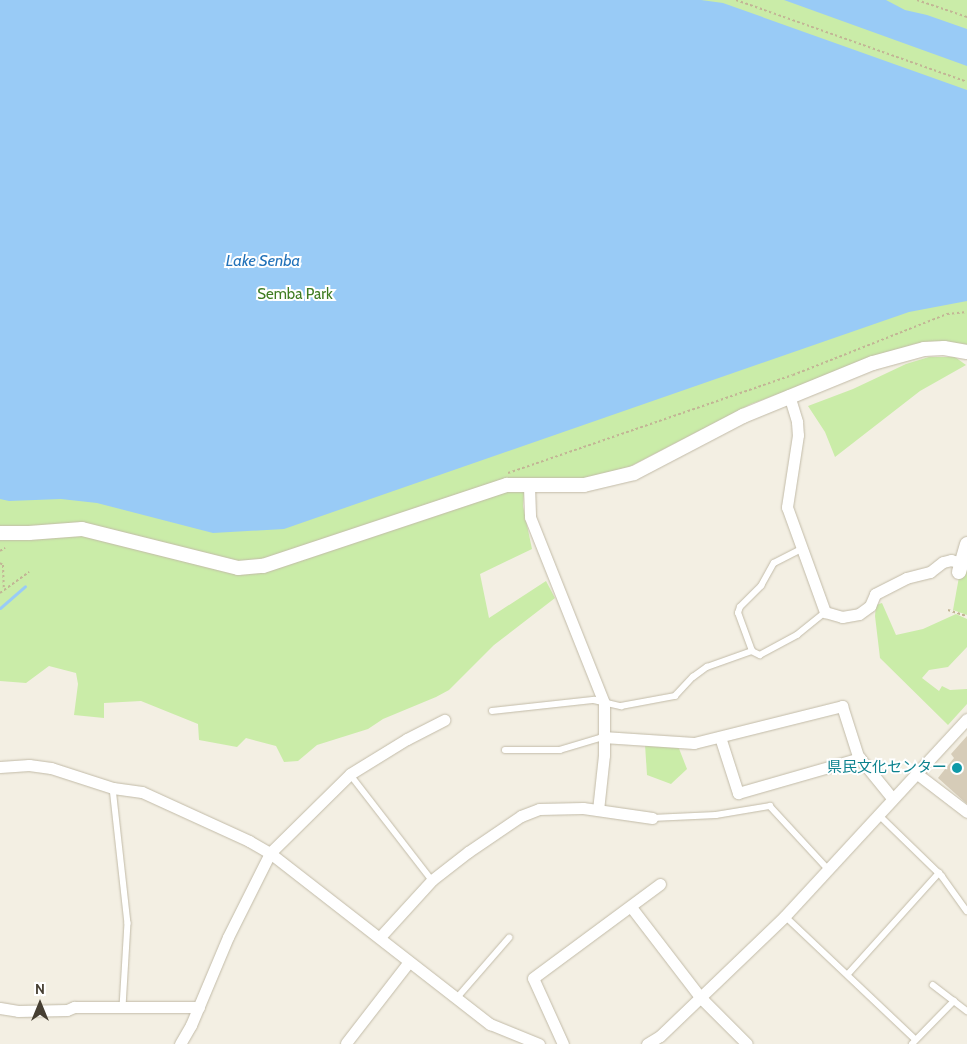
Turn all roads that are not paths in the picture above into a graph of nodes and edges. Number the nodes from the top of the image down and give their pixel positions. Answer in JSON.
{"nodes":[{"id":1,"x":967,"y":352,"type":"edge"},
{"id":2,"x":788,"y":395,"type":"junction"},
{"id":3,"x":529,"y":486,"type":"junction"},
{"id":4,"x":0,"y":533,"type":"edge"},
{"id":5,"x":967,"y":544,"type":"edge"},
{"id":6,"x":802,"y":548,"type":"junction"},
{"id":7,"x":960,"y":568,"type":"joint"},
{"id":8,"x":825,"y":612,"type":"junction"},
{"id":9,"x":752,"y":651,"type":"junction"},
{"id":10,"x":604,"y":703,"type":"junction"},
{"id":11,"x":492,"y":711,"type":"dead end"},
{"id":12,"x":967,"y":719,"type":"edge"},
{"id":13,"x":444,"y":720,"type":"dead end"},
{"id":14,"x":720,"y":737,"type":"junction"},
{"id":15,"x":603,"y":738,"type":"junction"},
{"id":16,"x":505,"y":750,"type":"dead end"},
{"id":17,"x":860,"y":758,"type":"junction"},
{"id":18,"x":0,"y":767,"type":"edge"},
{"id":19,"x":916,"y":773,"type":"junction"},
{"id":20,"x":350,"y":774,"type":"junction"},
{"id":21,"x":113,"y":788,"type":"junction"},
{"id":22,"x":893,"y":799,"type":"junction"},
{"id":23,"x":598,"y":810,"type":"junction"},
{"id":24,"x":967,"y":812,"type":"edge"},
{"id":25,"x":879,"y":816,"type":"junction"},
{"id":26,"x":652,"y":818,"type":"joint"},
{"id":27,"x":270,"y":853,"type":"junction"},
{"id":28,"x":828,"y":870,"type":"junction"},
{"id":29,"x":939,"y":873,"type":"junction"},
{"id":30,"x":432,"y":880,"type":"junction"},
{"id":31,"x":660,"y":884,"type":"dead end"},
{"id":32,"x":631,"y":907,"type":"junction"},
{"id":33,"x":967,"y":911,"type":"edge"},
{"id":34,"x":785,"y":916,"type":"junction"},
{"id":35,"x":380,"y":938,"type":"junction"},
{"id":36,"x":509,"y":938,"type":"dead end"},
{"id":37,"x":408,"y":963,"type":"junction"},
{"id":38,"x":848,"y":974,"type":"junction"},
{"id":39,"x":933,"y":985,"type":"dead end"},
{"id":40,"x":700,"y":997,"type":"junction"},
{"id":41,"x":456,"y":999,"type":"junction"},
{"id":42,"x":954,"y":1001,"type":"junction"},
{"id":43,"x":123,"y":1007,"type":"junction"},
{"id":44,"x":199,"y":1007,"type":"junction"},
{"id":45,"x":0,"y":1008,"type":"edge"},
{"id":46,"x":967,"y":1011,"type":"edge"},
{"id":47,"x":662,"y":1040,"type":"edge"},
{"id":48,"x":914,"y":1042,"type":"edge"},
{"id":49,"x":346,"y":1043,"type":"dead end"},
{"id":50,"x":180,"y":1044,"type":"edge"},
{"id":51,"x":539,"y":1044,"type":"edge"},
{"id":52,"x":563,"y":1044,"type":"edge"},
{"id":53,"x":647,"y":1044,"type":"edge"},
{"id":54,"x":748,"y":1044,"type":"edge"}],
"edges":[{"from":1,"to":2,"type":"street"},
{"from":2,"to":3,"type":"street"},
{"from":2,"to":6,"type":"street"},
{"from":3,"to":4,"type":"street"},
{"from":3,"to":10,"type":"street"},
{"from":5,"to":7,"type":"street"},
{"from":6,"to":8,"type":"street"},
{"from":6,"to":9,"type":"lane"},
{"from":7,"to":8,"type":"street"},
{"from":8,"to":9,"type":"lane"},
{"from":9,"to":10,"type":"lane"},
{"from":10,"to":11,"type":"lane"},
{"from":10,"to":15,"type":"street"},
{"from":12,"to":19,"type":"street"},
{"from":13,"to":20,"type":"street"},
{"from":14,"to":15,"type":"street"},
{"from":14,"to":17,"type":"street"},
{"from":14,"to":17,"type":"street"},
{"from":15,"to":16,"type":"lane"},
{"from":15,"to":23,"type":"street"},
{"from":17,"to":22,"type":"street"},
{"from":18,"to":21,"type":"street"},
{"from":19,"to":22,"type":"street"},
{"from":19,"to":24,"type":"street"},
{"from":20,"to":27,"type":"street"},
{"from":20,"to":30,"type":"lane"},
{"from":21,"to":27,"type":"street"},
{"from":21,"to":43,"type":"lane"},
{"from":22,"to":25,"type":"street"},
{"from":23,"to":26,"type":"street"},
{"from":23,"to":30,"type":"street"},
{"from":25,"to":28,"type":"street"},
{"from":25,"to":29,"type":"lane"},
{"from":26,"to":28,"type":"lane"},
{"from":27,"to":35,"type":"street"},
{"from":27,"to":44,"type":"street"},
{"from":28,"to":34,"type":"street"},
{"from":29,"to":33,"type":"lane"},
{"from":29,"to":38,"type":"lane"},
{"from":30,"to":35,"type":"street"},
{"from":31,"to":32,"type":"street"},
{"from":32,"to":40,"type":"street"},
{"from":32,"to":52,"type":"street"},
{"from":34,"to":38,"type":"lane"},
{"from":34,"to":40,"type":"street"},
{"from":35,"to":37,"type":"street"},
{"from":36,"to":41,"type":"lane"},
{"from":37,"to":41,"type":"street"},
{"from":37,"to":49,"type":"street"},
{"from":38,"to":48,"type":"lane"},
{"from":39,"to":42,"type":"lane"},
{"from":40,"to":47,"type":"street"},
{"from":40,"to":54,"type":"street"},
{"from":41,"to":51,"type":"street"},
{"from":42,"to":46,"type":"lane"},
{"from":42,"to":48,"type":"lane"},
{"from":43,"to":44,"type":"street"},
{"from":43,"to":45,"type":"street"},
{"from":44,"to":50,"type":"street"},
{"from":47,"to":53,"type":"street"}]}
